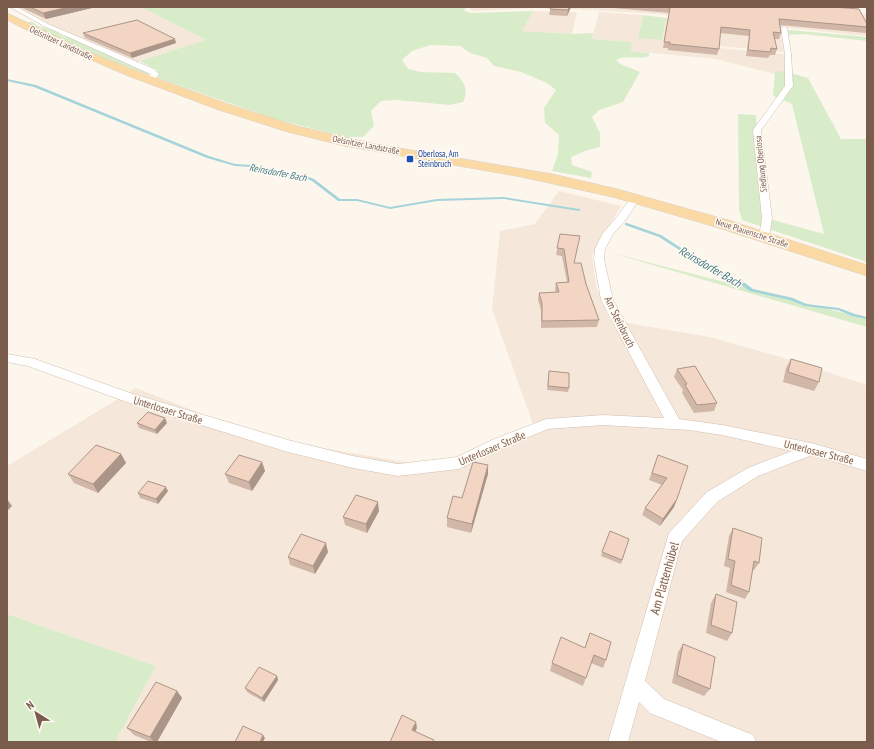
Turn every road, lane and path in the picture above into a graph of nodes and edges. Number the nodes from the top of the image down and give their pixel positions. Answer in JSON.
{"nodes":[{"id":1,"x":13,"y":7,"type":"edge"},
{"id":2,"x":7,"y":16,"type":"edge"},
{"id":3,"x":34,"y":18,"type":"junction"},
{"id":4,"x":18,"y":22,"type":"junction"},
{"id":5,"x":784,"y":28,"type":"edge"},
{"id":6,"x":149,"y":80,"type":"junction"},
{"id":7,"x":635,"y":198,"type":"junction"},
{"id":8,"x":764,"y":237,"type":"junction"},
{"id":9,"x":867,"y":271,"type":"edge"},
{"id":10,"x":7,"y":358,"type":"edge"},
{"id":11,"x":675,"y":425,"type":"junction"},
{"id":12,"x":811,"y":449,"type":"junction"},
{"id":13,"x":867,"y":465,"type":"edge"},
{"id":14,"x":635,"y":685,"type":"junction"},
{"id":15,"x":618,"y":742,"type":"edge"},
{"id":16,"x":746,"y":742,"type":"edge"}],
"edges":[{"from":1,"to":3,"type":"street","name":"Oelsnitzer Landstraße"},
{"from":2,"to":4,"type":"main road","name":"Oelsnitzer Landstraße"},
{"from":3,"to":4,"type":"street","name":"Oelsnitzer Landstraße"},
{"from":3,"to":6,"type":"street","name":"Oelsnitzer Landstraße"},
{"from":4,"to":6,"type":"main road","name":"Oelsnitzer Landstraße"},
{"from":5,"to":8,"type":"street","name":"Siedlung Oberlosa"},
{"from":6,"to":7,"type":"main road","name":"Oelsnitzer Landstraße"},
{"from":7,"to":8,"type":"main road","name":"Neue Plauensche Straße"},
{"from":7,"to":11,"type":"street","name":"Am Steinbruch"},
{"from":8,"to":9,"type":"main road","name":"Neue Plauensche Straße"},
{"from":10,"to":11,"type":"street","name":"Unterlosaer Straße"},
{"from":11,"to":12,"type":"street","name":"Unterlosaer Straße"},
{"from":12,"to":13,"type":"street","name":"Unterlosaer Straße"},
{"from":12,"to":14,"type":"street","name":"Am Plattenhübel"},
{"from":14,"to":15,"type":"street","name":"Am Plattenhübel"},
{"from":14,"to":16,"type":"street"}]}
